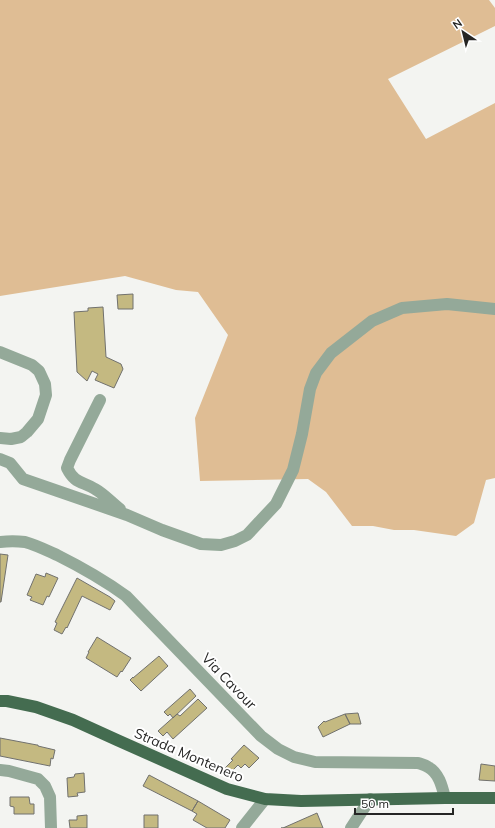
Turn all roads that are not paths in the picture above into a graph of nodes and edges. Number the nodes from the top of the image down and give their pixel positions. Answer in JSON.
{"nodes":[{"id":1,"x":495,"y":309,"type":"edge"},
{"id":2,"x":0,"y":352,"type":"edge"},
{"id":3,"x":100,"y":400,"type":"dead end"},
{"id":4,"x":0,"y":438,"type":"edge"},
{"id":5,"x":0,"y":459,"type":"edge"},
{"id":6,"x":127,"y":515,"type":"junction"},
{"id":7,"x":0,"y":542,"type":"edge"},
{"id":8,"x":0,"y":701,"type":"edge"},
{"id":9,"x":0,"y":770,"type":"edge"},
{"id":10,"x":445,"y":798,"type":"junction"},
{"id":11,"x":480,"y":798,"type":"junction"},
{"id":12,"x":495,"y":798,"type":"edge"},
{"id":13,"x":265,"y":799,"type":"junction"},
{"id":14,"x":370,"y":799,"type":"junction"},
{"id":15,"x":495,"y":803,"type":"edge"},
{"id":16,"x":51,"y":828,"type":"edge"},
{"id":17,"x":242,"y":828,"type":"edge"},
{"id":18,"x":351,"y":828,"type":"edge"}],
"edges":[{"from":1,"to":6,"type":"street"},
{"from":2,"to":4,"type":"street"},
{"from":3,"to":6,"type":"street"},
{"from":5,"to":6,"type":"street"},
{"from":7,"to":10,"type":"street","name":"Via Cavour"},
{"from":8,"to":13,"type":"main road","name":"Strada Montenero"},
{"from":9,"to":16,"type":"street"},
{"from":10,"to":11,"type":"main road","name":"Strada Montenero"},
{"from":10,"to":14,"type":"main road","name":"Strada Montenero"},
{"from":11,"to":12,"type":"main road","name":"Strada Montenero"},
{"from":11,"to":15,"type":"street"},
{"from":13,"to":14,"type":"main road","name":"Strada Montenero"},
{"from":13,"to":17,"type":"street"},
{"from":14,"to":18,"type":"street"}]}
